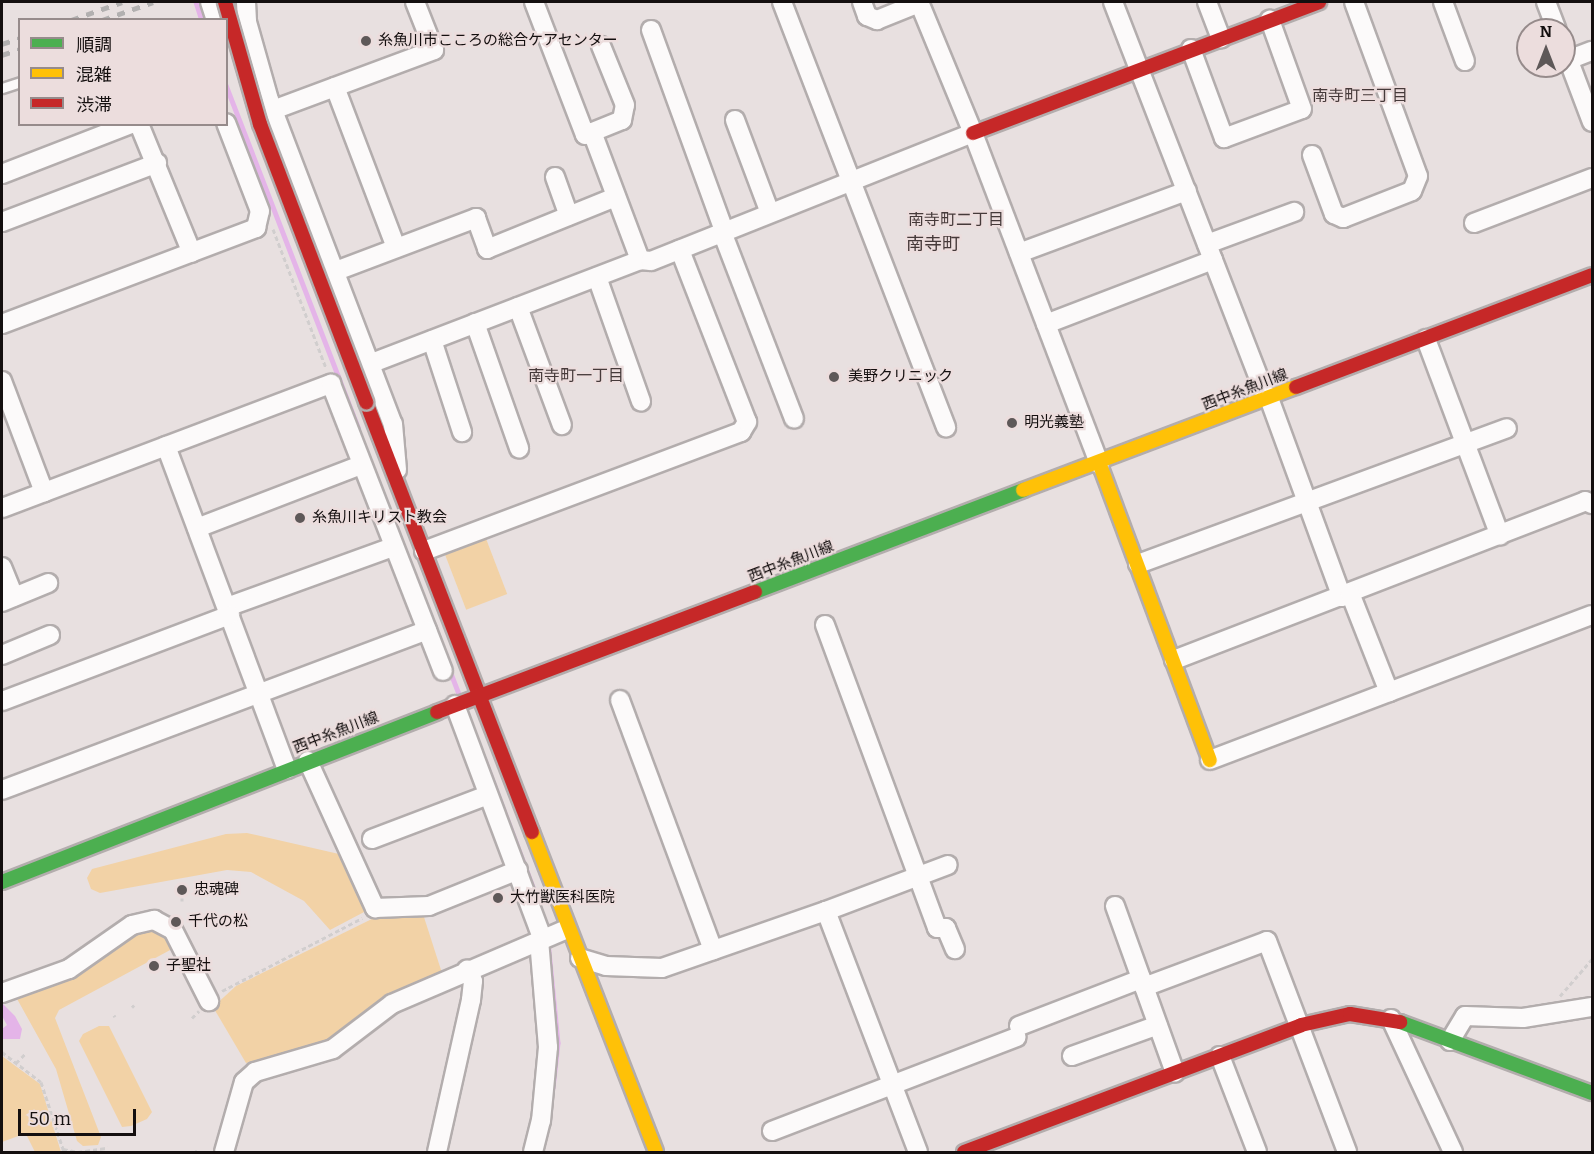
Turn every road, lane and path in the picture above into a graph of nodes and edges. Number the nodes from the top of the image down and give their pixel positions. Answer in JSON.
{"nodes":[{"id":1,"x":210,"y":2,"type":"edge"},
{"id":2,"x":225,"y":2,"type":"edge"},
{"id":3,"x":246,"y":2,"type":"edge"},
{"id":4,"x":415,"y":2,"type":"edge"},
{"id":5,"x":534,"y":2,"type":"edge"},
{"id":6,"x":782,"y":2,"type":"edge"},
{"id":7,"x":862,"y":2,"type":"edge"},
{"id":8,"x":919,"y":2,"type":"edge"},
{"id":9,"x":1113,"y":2,"type":"edge"},
{"id":10,"x":1207,"y":2,"type":"edge"},
{"id":11,"x":1319,"y":2,"type":"edge"},
{"id":12,"x":1354,"y":2,"type":"edge"},
{"id":13,"x":1443,"y":2,"type":"edge"},
{"id":14,"x":1546,"y":2,"type":"edge"},
{"id":15,"x":1300,"y":5,"type":"edge"},
{"id":16,"x":215,"y":18,"type":"edge"},
{"id":17,"x":1552,"y":18,"type":"edge"},
{"id":18,"x":1270,"y":20,"type":"junction"},
{"id":19,"x":247,"y":22,"type":"junction"},
{"id":20,"x":228,"y":28,"type":"edge"},
{"id":21,"x":651,"y":30,"type":"dead end"},
{"id":22,"x":1221,"y":38,"type":"junction"},
{"id":23,"x":601,"y":46,"type":"dead end"},
{"id":24,"x":1191,"y":49,"type":"junction"},
{"id":25,"x":1593,"y":51,"type":"edge"},
{"id":26,"x":1576,"y":53,"type":"edge"},
{"id":27,"x":1465,"y":61,"type":"dead end"},
{"id":28,"x":1140,"y":68,"type":"junction"},
{"id":29,"x":1576,"y":78,"type":"edge"},
{"id":30,"x":18,"y":83,"type":"edge"},
{"id":31,"x":335,"y":87,"type":"junction"},
{"id":32,"x":2,"y":88,"type":"edge"},
{"id":33,"x":271,"y":105,"type":"junction"},
{"id":34,"x":735,"y":120,"type":"dead end"},
{"id":35,"x":1593,"y":122,"type":"edge"},
{"id":36,"x":228,"y":123,"type":"edge"},
{"id":37,"x":126,"y":126,"type":"edge"},
{"id":38,"x":140,"y":126,"type":"edge"},
{"id":39,"x":228,"y":126,"type":"edge"},
{"id":40,"x":592,"y":132,"type":"junction"},
{"id":41,"x":973,"y":133,"type":"junction"},
{"id":42,"x":1312,"y":156,"type":"dead end"},
{"id":43,"x":157,"y":163,"type":"junction"},
{"id":44,"x":2,"y":174,"type":"edge"},
{"id":45,"x":555,"y":177,"type":"dead end"},
{"id":46,"x":1593,"y":178,"type":"edge"},
{"id":47,"x":854,"y":180,"type":"junction"},
{"id":48,"x":1187,"y":191,"type":"junction"},
{"id":49,"x":616,"y":197,"type":"junction"},
{"id":50,"x":1294,"y":212,"type":"dead end"},
{"id":51,"x":770,"y":213,"type":"junction"},
{"id":52,"x":569,"y":216,"type":"junction"},
{"id":53,"x":258,"y":217,"type":"junction"},
{"id":54,"x":2,"y":222,"type":"edge"},
{"id":55,"x":1474,"y":224,"type":"dead end"},
{"id":56,"x":723,"y":232,"type":"junction"},
{"id":57,"x":396,"y":248,"type":"junction"},
{"id":58,"x":680,"y":250,"type":"junction"},
{"id":59,"x":1210,"y":252,"type":"junction"},
{"id":60,"x":192,"y":253,"type":"junction"},
{"id":61,"x":1019,"y":253,"type":"junction"},
{"id":62,"x":640,"y":260,"type":"junction"},
{"id":63,"x":336,"y":271,"type":"junction"},
{"id":64,"x":1593,"y":275,"type":"edge"},
{"id":65,"x":597,"y":277,"type":"junction"},
{"id":66,"x":518,"y":307,"type":"junction"},
{"id":67,"x":475,"y":323,"type":"junction"},
{"id":68,"x":2,"y":324,"type":"edge"},
{"id":69,"x":1046,"y":324,"type":"junction"},
{"id":70,"x":1426,"y":339,"type":"junction"},
{"id":71,"x":432,"y":340,"type":"junction"},
{"id":72,"x":372,"y":363,"type":"junction"},
{"id":73,"x":2,"y":381,"type":"edge"},
{"id":74,"x":332,"y":384,"type":"junction"},
{"id":75,"x":1268,"y":399,"type":"junction"},
{"id":76,"x":641,"y":401,"type":"dead end"},
{"id":77,"x":794,"y":419,"type":"dead end"},
{"id":78,"x":562,"y":425,"type":"dead end"},
{"id":79,"x":946,"y":428,"type":"dead end"},
{"id":80,"x":1507,"y":428,"type":"dead end"},
{"id":81,"x":462,"y":432,"type":"dead end"},
{"id":82,"x":1465,"y":444,"type":"junction"},
{"id":83,"x":166,"y":446,"type":"junction"},
{"id":84,"x":519,"y":448,"type":"dead end"},
{"id":85,"x":361,"y":465,"type":"junction"},
{"id":86,"x":1100,"y":465,"type":"junction"},
{"id":87,"x":396,"y":478,"type":"junction"},
{"id":88,"x":44,"y":492,"type":"junction"},
{"id":89,"x":1307,"y":504,"type":"junction"},
{"id":90,"x":1593,"y":504,"type":"edge"},
{"id":91,"x":2,"y":508,"type":"edge"},
{"id":92,"x":197,"y":528,"type":"junction"},
{"id":93,"x":1500,"y":536,"type":"junction"},
{"id":94,"x":393,"y":547,"type":"junction"},
{"id":95,"x":424,"y":551,"type":"junction"},
{"id":96,"x":1138,"y":564,"type":"junction"},
{"id":97,"x":2,"y":567,"type":"edge"},
{"id":98,"x":48,"y":583,"type":"dead end"},
{"id":99,"x":1346,"y":595,"type":"junction"},
{"id":100,"x":8,"y":600,"type":"edge"},
{"id":101,"x":229,"y":611,"type":"junction"},
{"id":102,"x":1593,"y":615,"type":"edge"},
{"id":103,"x":825,"y":625,"type":"dead end"},
{"id":104,"x":427,"y":630,"type":"junction"},
{"id":105,"x":50,"y":635,"type":"dead end"},
{"id":106,"x":2,"y":652,"type":"edge"},
{"id":107,"x":1174,"y":660,"type":"junction"},
{"id":108,"x":443,"y":671,"type":"dead end"},
{"id":109,"x":259,"y":691,"type":"junction"},
{"id":110,"x":1389,"y":692,"type":"junction"},
{"id":111,"x":479,"y":698,"type":"junction"},
{"id":112,"x":620,"y":700,"type":"dead end"},
{"id":113,"x":2,"y":701,"type":"edge"},
{"id":114,"x":455,"y":705,"type":"junction"},
{"id":115,"x":1210,"y":760,"type":"joint"},
{"id":116,"x":308,"y":761,"type":"junction"},
{"id":117,"x":287,"y":769,"type":"junction"},
{"id":118,"x":2,"y":790,"type":"edge"},
{"id":119,"x":488,"y":795,"type":"junction"},
{"id":120,"x":372,"y":839,"type":"dead end"},
{"id":121,"x":948,"y":865,"type":"dead end"},
{"id":122,"x":518,"y":870,"type":"junction"},
{"id":123,"x":918,"y":875,"type":"junction"},
{"id":124,"x":2,"y":882,"type":"edge"},
{"id":125,"x":1115,"y":906,"type":"dead end"},
{"id":126,"x":826,"y":911,"type":"junction"},
{"id":127,"x":370,"y":913,"type":"dead end"},
{"id":128,"x":567,"y":929,"type":"junction"},
{"id":129,"x":540,"y":939,"type":"junction"},
{"id":130,"x":955,"y":949,"type":"dead end"},
{"id":131,"x":713,"y":950,"type":"junction"},
{"id":132,"x":580,"y":958,"type":"junction"},
{"id":133,"x":1593,"y":959,"type":"edge"},
{"id":134,"x":467,"y":969,"type":"junction"},
{"id":135,"x":1143,"y":983,"type":"junction"},
{"id":136,"x":2,"y":993,"type":"edge"},
{"id":137,"x":209,"y":1001,"type":"junction"},
{"id":138,"x":1593,"y":1007,"type":"edge"},
{"id":139,"x":1559,"y":1010,"type":"junction"},
{"id":140,"x":192,"y":1018,"type":"dead end"},
{"id":141,"x":1391,"y":1019,"type":"junction"},
{"id":142,"x":1300,"y":1024,"type":"junction"},
{"id":143,"x":1158,"y":1025,"type":"junction"},
{"id":144,"x":1450,"y":1041,"type":"junction"},
{"id":145,"x":2,"y":1052,"type":"edge"},
{"id":146,"x":25,"y":1054,"type":"dead end"},
{"id":147,"x":1072,"y":1056,"type":"dead end"},
{"id":148,"x":1220,"y":1056,"type":"junction"},
{"id":149,"x":16,"y":1063,"type":"junction"},
{"id":150,"x":1175,"y":1073,"type":"junction"},
{"id":151,"x":892,"y":1085,"type":"junction"},
{"id":152,"x":1593,"y":1094,"type":"edge"},
{"id":153,"x":772,"y":1131,"type":"dead end"},
{"id":154,"x":993,"y":1147,"type":"edge"},
{"id":155,"x":108,"y":1148,"type":"dead end"},
{"id":156,"x":63,"y":1151,"type":"edge"},
{"id":157,"x":224,"y":1152,"type":"edge"},
{"id":158,"x":437,"y":1152,"type":"edge"},
{"id":159,"x":533,"y":1152,"type":"edge"},
{"id":160,"x":656,"y":1152,"type":"edge"},
{"id":161,"x":918,"y":1152,"type":"edge"},
{"id":162,"x":964,"y":1152,"type":"edge"},
{"id":163,"x":1257,"y":1152,"type":"edge"},
{"id":164,"x":1347,"y":1152,"type":"edge"},
{"id":165,"x":1453,"y":1152,"type":"edge"}],
"edges":[{"from":1,"to":16,"type":"street"},
{"from":2,"to":87,"type":"street","bridge":true},
{"from":3,"to":19,"type":"street"},
{"from":4,"to":31,"type":"street"},
{"from":5,"to":40,"type":"street"},
{"from":6,"to":47,"type":"street"},
{"from":7,"to":8,"type":"street"},
{"from":8,"to":41,"type":"street"},
{"from":9,"to":28,"type":"street"},
{"from":10,"to":22,"type":"street"},
{"from":11,"to":15,"type":"street"},
{"from":12,"to":42,"type":"street"},
{"from":13,"to":27,"type":"street"},
{"from":14,"to":17,"type":"street"},
{"from":15,"to":18,"type":"street"},
{"from":18,"to":22,"type":"street"},
{"from":18,"to":24,"type":"street"},
{"from":19,"to":20,"type":"street"},
{"from":19,"to":33,"type":"street"},
{"from":21,"to":56,"type":"street"},
{"from":22,"to":24,"type":"street"},
{"from":23,"to":40,"type":"street"},
{"from":24,"to":28,"type":"street"},
{"from":25,"to":26,"type":"street"},
{"from":28,"to":41,"type":"street"},
{"from":28,"to":48,"type":"street"},
{"from":29,"to":35,"type":"street"},
{"from":30,"to":32,"type":"lane"},
{"from":31,"to":33,"type":"street"},
{"from":31,"to":57,"type":"street"},
{"from":33,"to":36,"type":"street"},
{"from":33,"to":63,"type":"street"},
{"from":34,"to":51,"type":"street"},
{"from":37,"to":44,"type":"street"},
{"from":38,"to":43,"type":"street"},
{"from":39,"to":53,"type":"street"},
{"from":40,"to":49,"type":"street"},
{"from":41,"to":47,"type":"street"},
{"from":41,"to":61,"type":"street"},
{"from":43,"to":54,"type":"street"},
{"from":43,"to":60,"type":"street"},
{"from":45,"to":52,"type":"street"},
{"from":46,"to":55,"type":"street"},
{"from":47,"to":51,"type":"street"},
{"from":47,"to":79,"type":"street"},
{"from":48,"to":59,"type":"street"},
{"from":48,"to":61,"type":"street"},
{"from":49,"to":52,"type":"street"},
{"from":49,"to":62,"type":"street"},
{"from":50,"to":59,"type":"street"},
{"from":51,"to":56,"type":"street"},
{"from":52,"to":57,"type":"street"},
{"from":53,"to":60,"type":"street"},
{"from":53,"to":74,"type":"path"},
{"from":56,"to":58,"type":"street"},
{"from":56,"to":77,"type":"street"},
{"from":57,"to":63,"type":"street"},
{"from":58,"to":62,"type":"street"},
{"from":58,"to":95,"type":"street"},
{"from":59,"to":69,"type":"street"},
{"from":59,"to":75,"type":"street"},
{"from":60,"to":68,"type":"street"},
{"from":61,"to":69,"type":"street"},
{"from":62,"to":65,"type":"street"},
{"from":63,"to":72,"type":"street"},
{"from":64,"to":70,"type":"street","name":"西中糸魚川線"},
{"from":65,"to":66,"type":"street"},
{"from":65,"to":76,"type":"street"},
{"from":66,"to":67,"type":"street"},
{"from":66,"to":78,"type":"street"},
{"from":67,"to":71,"type":"street"},
{"from":67,"to":84,"type":"street"},
{"from":69,"to":86,"type":"street"},
{"from":70,"to":75,"type":"street","name":"西中糸魚川線"},
{"from":70,"to":82,"type":"street"},
{"from":71,"to":72,"type":"street"},
{"from":71,"to":81,"type":"street"},
{"from":72,"to":87,"type":"street"},
{"from":73,"to":88,"type":"street"},
{"from":74,"to":83,"type":"street"},
{"from":74,"to":85,"type":"street"},
{"from":75,"to":86,"type":"street","name":"西中糸魚川線"},
{"from":75,"to":89,"type":"street"},
{"from":80,"to":82,"type":"street"},
{"from":82,"to":89,"type":"street"},
{"from":82,"to":93,"type":"street"},
{"from":83,"to":88,"type":"street"},
{"from":83,"to":92,"type":"street"},
{"from":85,"to":92,"type":"street"},
{"from":85,"to":94,"type":"street"},
{"from":86,"to":96,"type":"street"},
{"from":86,"to":111,"type":"street","name":"西中糸魚川線"},
{"from":87,"to":95,"type":"street"},
{"from":88,"to":91,"type":"street"},
{"from":89,"to":96,"type":"street"},
{"from":89,"to":99,"type":"street"},
{"from":90,"to":93,"type":"street"},
{"from":92,"to":101,"type":"street"},
{"from":93,"to":99,"type":"street"},
{"from":94,"to":101,"type":"street"},
{"from":94,"to":104,"type":"street"},
{"from":95,"to":111,"type":"street"},
{"from":96,"to":107,"type":"street"},
{"from":97,"to":100,"type":"street"},
{"from":98,"to":100,"type":"street"},
{"from":99,"to":107,"type":"street"},
{"from":99,"to":110,"type":"street"},
{"from":101,"to":109,"type":"street"},
{"from":101,"to":113,"type":"street"},
{"from":102,"to":110,"type":"street"},
{"from":103,"to":123,"type":"street"},
{"from":104,"to":108,"type":"street"},
{"from":104,"to":109,"type":"street"},
{"from":105,"to":106,"type":"street"},
{"from":107,"to":115,"type":"street"},
{"from":109,"to":117,"type":"street"},
{"from":109,"to":118,"type":"street"},
{"from":110,"to":115,"type":"street"},
{"from":111,"to":114,"type":"street","name":"西中糸魚川線"},
{"from":111,"to":128,"type":"street"},
{"from":112,"to":131,"type":"street"},
{"from":114,"to":116,"type":"street","name":"西中糸魚川線"},
{"from":114,"to":119,"type":"street"},
{"from":116,"to":117,"type":"street","name":"西中糸魚川線"},
{"from":116,"to":122,"type":"street"},
{"from":117,"to":124,"type":"street","name":"西中糸魚川線"},
{"from":119,"to":120,"type":"street"},
{"from":119,"to":122,"type":"street"},
{"from":121,"to":123,"type":"street"},
{"from":122,"to":129,"type":"street"},
{"from":123,"to":126,"type":"street"},
{"from":123,"to":130,"type":"street"},
{"from":125,"to":135,"type":"street"},
{"from":126,"to":131,"type":"street"},
{"from":126,"to":151,"type":"street"},
{"from":127,"to":137,"type":"path"},
{"from":128,"to":129,"type":"street"},
{"from":128,"to":132,"type":"street"},
{"from":129,"to":134,"type":"street"},
{"from":129,"to":159,"type":"street"},
{"from":131,"to":132,"type":"street"},
{"from":132,"to":160,"type":"street"},
{"from":133,"to":139,"type":"path"},
{"from":134,"to":157,"type":"street"},
{"from":134,"to":158,"type":"street"},
{"from":135,"to":142,"type":"street"},
{"from":135,"to":143,"type":"street"},
{"from":135,"to":151,"type":"street"},
{"from":136,"to":137,"type":"street"},
{"from":137,"to":140,"type":"path"},
{"from":138,"to":139,"type":"street"},
{"from":139,"to":144,"type":"street"},
{"from":141,"to":142,"type":"street"},
{"from":141,"to":144,"type":"street"},
{"from":141,"to":165,"type":"street"},
{"from":142,"to":148,"type":"street"},
{"from":142,"to":164,"type":"street"},
{"from":143,"to":147,"type":"street"},
{"from":143,"to":150,"type":"street"},
{"from":144,"to":152,"type":"street"},
{"from":145,"to":149,"type":"path"},
{"from":146,"to":149,"type":"path"},
{"from":148,"to":150,"type":"street"},
{"from":148,"to":163,"type":"street"},
{"from":149,"to":156,"type":"path"},
{"from":150,"to":154,"type":"street"},
{"from":151,"to":153,"type":"street"},
{"from":151,"to":161,"type":"street"},
{"from":154,"to":162,"type":"street"},
{"from":155,"to":156,"type":"path"}]}
